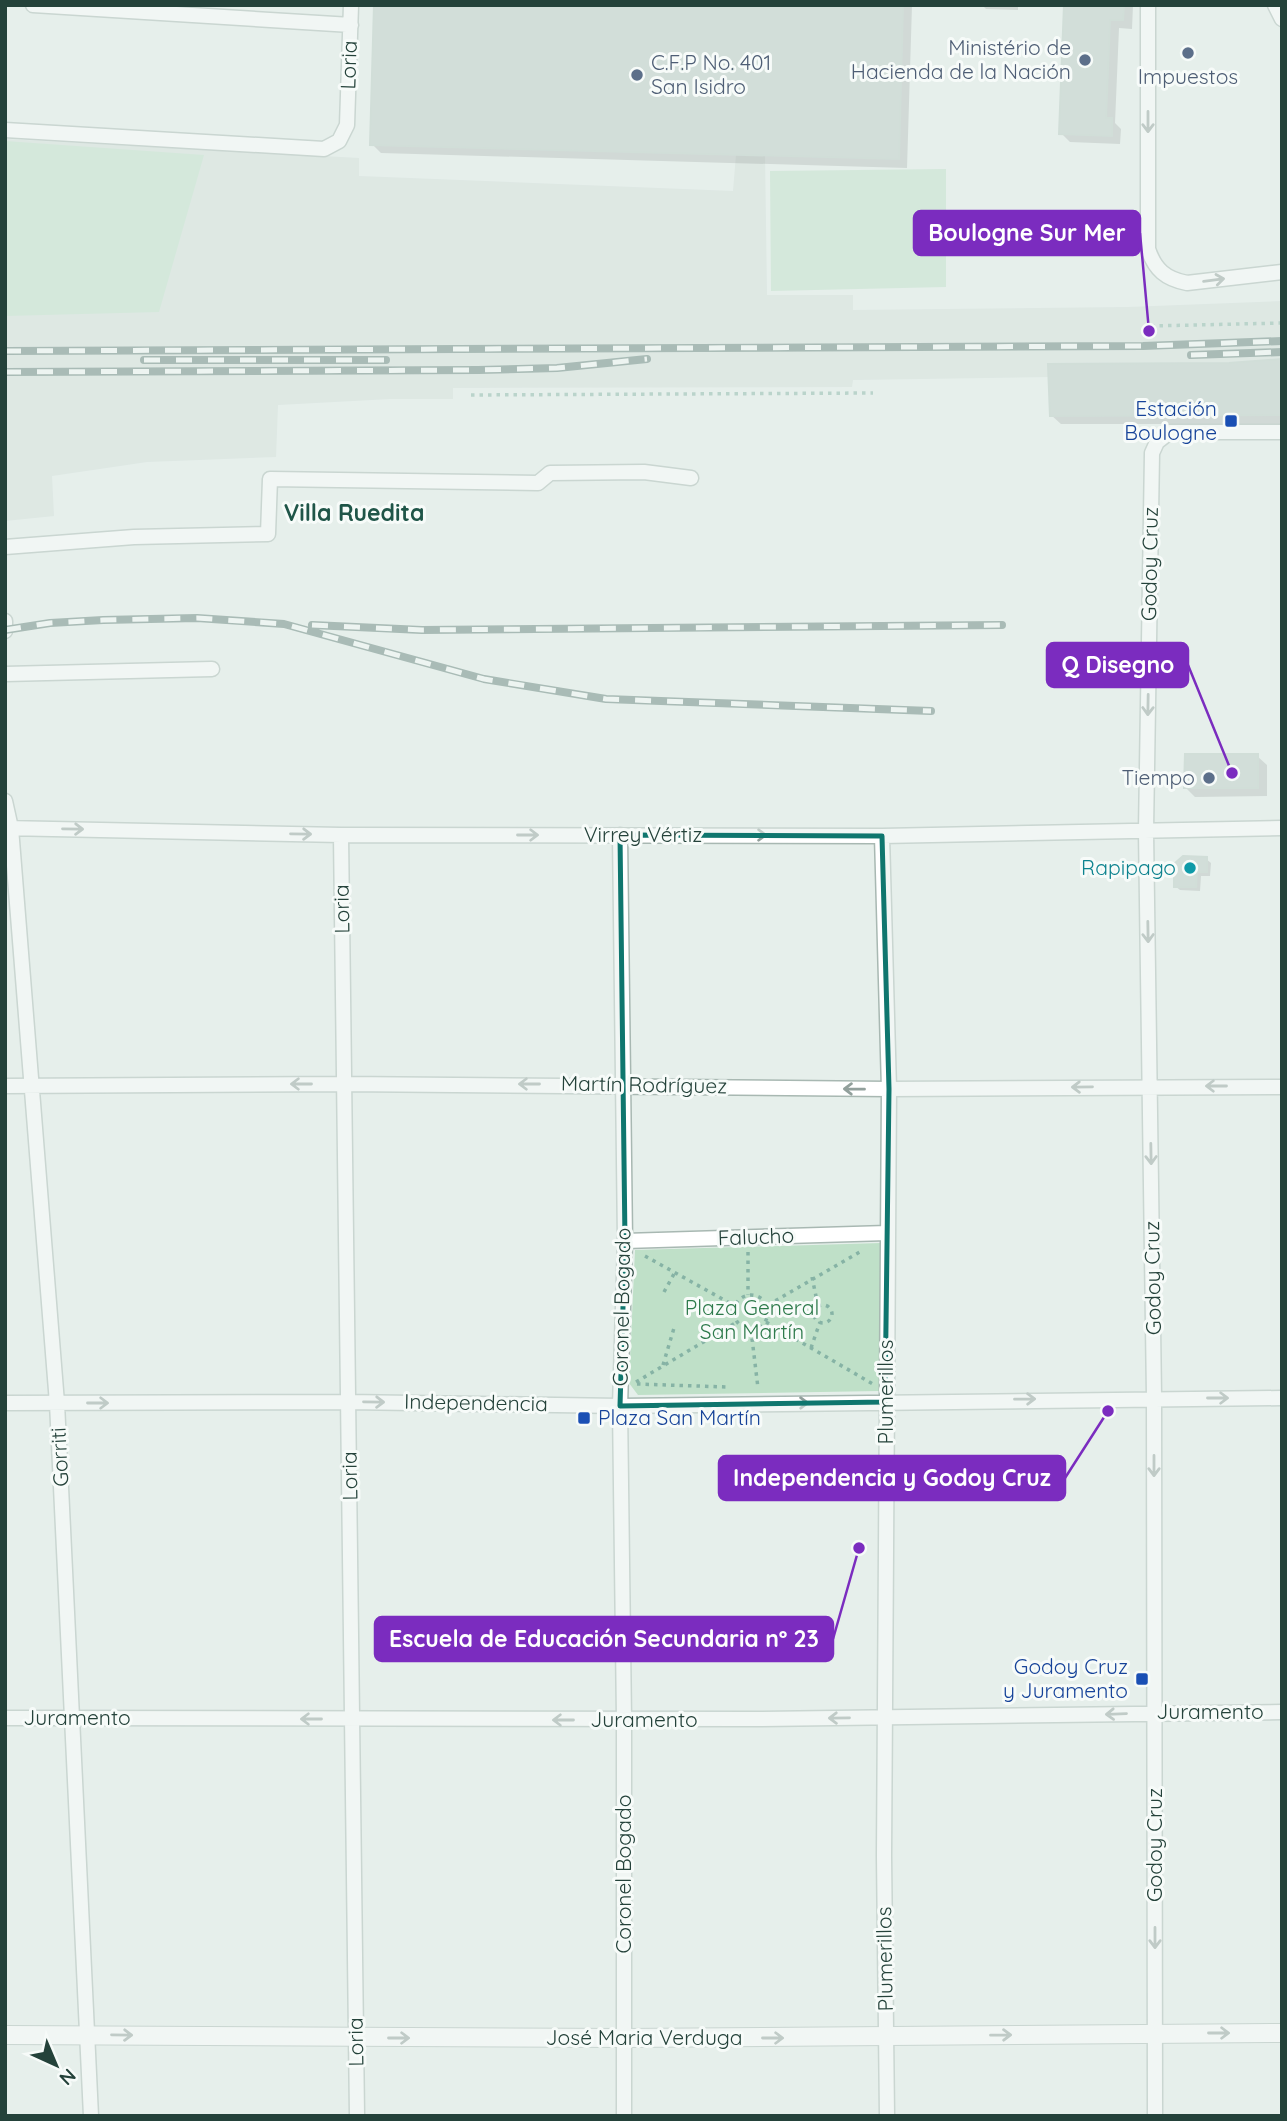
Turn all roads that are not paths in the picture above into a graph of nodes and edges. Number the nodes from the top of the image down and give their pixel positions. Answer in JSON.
{"nodes":[{"id":1,"x":33,"y":5,"type":"edge"},
{"id":2,"x":351,"y":5,"type":"edge"},
{"id":3,"x":1147,"y":5,"type":"edge"},
{"id":4,"x":1275,"y":5,"type":"edge"},
{"id":5,"x":1282,"y":19,"type":"edge"},
{"id":6,"x":351,"y":25,"type":"junction"},
{"id":7,"x":5,"y":130,"type":"edge"},
{"id":8,"x":1282,"y":272,"type":"edge"},
{"id":9,"x":1282,"y":432,"type":"edge"},
{"id":10,"x":691,"y":478,"type":"dead end"},
{"id":11,"x":5,"y":547,"type":"edge"},
{"id":12,"x":5,"y":621,"type":"edge"},
{"id":13,"x":5,"y":631,"type":"edge"},
{"id":14,"x":212,"y":669,"type":"dead end"},
{"id":15,"x":5,"y":674,"type":"edge"},
{"id":16,"x":5,"y":801,"type":"edge"},
{"id":17,"x":8,"y":828,"type":"edge"},
{"id":18,"x":1282,"y":828,"type":"edge"},
{"id":19,"x":1146,"y":831,"type":"junction"},
{"id":20,"x":341,"y":835,"type":"junction"},
{"id":21,"x":621,"y":835,"type":"junction"},
{"id":22,"x":882,"y":836,"type":"junction"},
{"id":23,"x":344,"y":1084,"type":"junction"},
{"id":24,"x":621,"y":1084,"type":"junction"},
{"id":25,"x":30,"y":1085,"type":"junction"},
{"id":26,"x":5,"y":1086,"type":"edge"},
{"id":27,"x":1150,"y":1086,"type":"junction"},
{"id":28,"x":1282,"y":1087,"type":"edge"},
{"id":29,"x":888,"y":1089,"type":"junction"},
{"id":30,"x":887,"y":1233,"type":"junction"},
{"id":31,"x":625,"y":1241,"type":"junction"},
{"id":32,"x":1154,"y":1398,"type":"junction"},
{"id":33,"x":1282,"y":1398,"type":"edge"},
{"id":34,"x":348,"y":1402,"type":"junction"},
{"id":35,"x":885,"y":1402,"type":"junction"},
{"id":36,"x":5,"y":1403,"type":"edge"},
{"id":37,"x":57,"y":1403,"type":"junction"},
{"id":38,"x":620,"y":1406,"type":"junction"},
{"id":39,"x":1282,"y":1712,"type":"edge"},
{"id":40,"x":1154,"y":1713,"type":"junction"},
{"id":41,"x":886,"y":1717,"type":"junction"},
{"id":42,"x":5,"y":1718,"type":"edge"},
{"id":43,"x":73,"y":1718,"type":"junction"},
{"id":44,"x":354,"y":1720,"type":"junction"},
{"id":45,"x":624,"y":1720,"type":"junction"},
{"id":46,"x":1156,"y":2032,"type":"junction"},
{"id":47,"x":1282,"y":2033,"type":"edge"},
{"id":48,"x":5,"y":2035,"type":"edge"},
{"id":49,"x":86,"y":2035,"type":"junction"},
{"id":50,"x":356,"y":2038,"type":"junction"},
{"id":51,"x":624,"y":2038,"type":"junction"},
{"id":52,"x":886,"y":2038,"type":"junction"},
{"id":53,"x":91,"y":2116,"type":"edge"},
{"id":54,"x":357,"y":2116,"type":"edge"},
{"id":55,"x":624,"y":2116,"type":"edge"},
{"id":56,"x":887,"y":2116,"type":"edge"},
{"id":57,"x":1155,"y":2116,"type":"edge"}],
"edges":[{"from":1,"to":6,"type":"street"},
{"from":2,"to":6,"type":"street","name":"Loria"},
{"from":3,"to":8,"type":"street","one_way":true},
{"from":4,"to":5,"type":"street"},
{"from":6,"to":7,"type":"street","name":"Loria"},
{"from":9,"to":19,"type":"street","name":"Godoy Cruz","one_way":true},
{"from":10,"to":11,"type":"street"},
{"from":12,"to":13,"type":"street"},
{"from":14,"to":15,"type":"street"},
{"from":16,"to":17,"type":"street","name":"Gorriti"},
{"from":17,"to":20,"type":"street","name":"Virrey Vértiz","one_way":true},
{"from":17,"to":25,"type":"street","name":"Gorriti"},
{"from":18,"to":19,"type":"street","name":"Virrey Vértiz"},
{"from":19,"to":22,"type":"street","name":"Virrey Vértiz"},
{"from":19,"to":27,"type":"street","name":"Godoy Cruz","one_way":true},
{"from":20,"to":21,"type":"street","name":"Virrey Vértiz","one_way":true},
{"from":20,"to":23,"type":"street","name":"Loria"},
{"from":21,"to":22,"type":"street","name":"Virrey Vértiz","one_way":true},
{"from":21,"to":24,"type":"street","name":"Coronel Bogado"},
{"from":22,"to":29,"type":"street","name":"Plumerillos"},
{"from":24,"to":23,"type":"street","name":"Martín Rodríguez","one_way":true},
{"from":23,"to":25,"type":"street","name":"Martín Rodríguez","one_way":true},
{"from":23,"to":34,"type":"street","name":"Loria"},
{"from":29,"to":24,"type":"street","name":"Martín Rodríguez","one_way":true},
{"from":24,"to":31,"type":"street","name":"Coronel Bogado"},
{"from":25,"to":26,"type":"street","name":"Martín Rodríguez"},
{"from":25,"to":37,"type":"street","name":"Gorriti"},
{"from":28,"to":27,"type":"street","name":"Martín Rodríguez","one_way":true},
{"from":27,"to":29,"type":"street","name":"Martín Rodríguez","one_way":true},
{"from":27,"to":32,"type":"street","name":"Godoy Cruz","one_way":true},
{"from":29,"to":30,"type":"street","name":"Plumerillos"},
{"from":30,"to":31,"type":"street","name":"Falucho"},
{"from":30,"to":35,"type":"street","name":"Plumerillos"},
{"from":31,"to":38,"type":"street","name":"Coronel Bogado"},
{"from":32,"to":33,"type":"street","name":"Independencia","one_way":true},
{"from":35,"to":32,"type":"street","name":"Independencia","one_way":true},
{"from":32,"to":40,"type":"street","name":"Godoy Cruz","one_way":true},
{"from":37,"to":34,"type":"street","name":"Independencia","one_way":true},
{"from":34,"to":38,"type":"street","name":"Independencia","one_way":true},
{"from":34,"to":44,"type":"street","name":"Loria"},
{"from":38,"to":35,"type":"street","name":"Independencia","one_way":true},
{"from":35,"to":41,"type":"street","name":"Plumerillos"},
{"from":36,"to":37,"type":"street","name":"Independencia"},
{"from":37,"to":43,"type":"street","name":"Gorriti"},
{"from":38,"to":45,"type":"street","name":"Coronel Bogado"},
{"from":39,"to":40,"type":"street","name":"Juramento"},
{"from":40,"to":41,"type":"street","name":"Juramento","one_way":true},
{"from":40,"to":46,"type":"street","name":"Godoy Cruz","one_way":true},
{"from":41,"to":45,"type":"street","name":"Juramento","one_way":true},
{"from":41,"to":52,"type":"street","name":"Plumerillos"},
{"from":42,"to":43,"type":"street","name":"Juramento"},
{"from":44,"to":43,"type":"street","name":"Juramento","one_way":true},
{"from":43,"to":49,"type":"street","name":"Gorriti"},
{"from":45,"to":44,"type":"street","name":"Juramento","one_way":true},
{"from":44,"to":50,"type":"street","name":"Loria"},
{"from":45,"to":51,"type":"street","name":"Coronel Bogado"},
{"from":46,"to":47,"type":"street","name":"José Maria Verduga","one_way":true},
{"from":52,"to":46,"type":"street","name":"José Maria Verduga","one_way":true},
{"from":46,"to":57,"type":"street","name":"Godoy Cruz"},
{"from":48,"to":49,"type":"street","name":"José Maria Verduga"},
{"from":49,"to":50,"type":"street","name":"José Maria Verduga","one_way":true},
{"from":49,"to":53,"type":"street","name":"Gorriti"},
{"from":50,"to":51,"type":"street","name":"José Maria Verduga","one_way":true},
{"from":50,"to":54,"type":"street","name":"Loria"},
{"from":51,"to":52,"type":"street","name":"José Maria Verduga","one_way":true},
{"from":51,"to":55,"type":"street","name":"Coronel Bogado"},
{"from":52,"to":56,"type":"street","name":"Plumerillos"}]}
